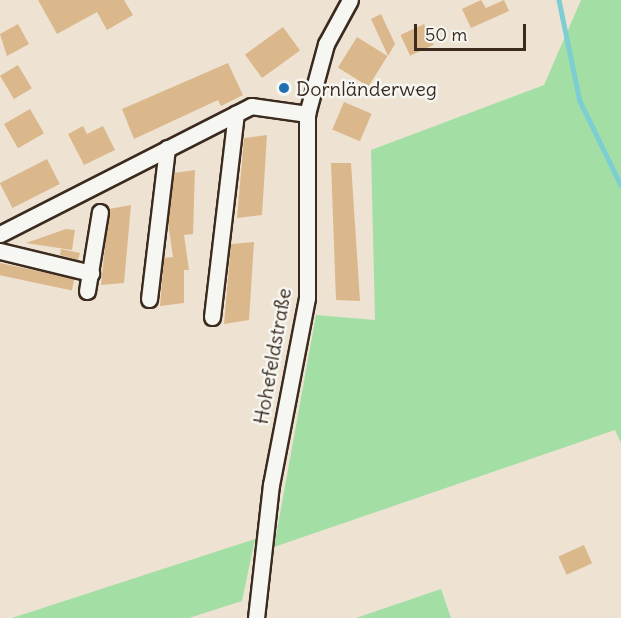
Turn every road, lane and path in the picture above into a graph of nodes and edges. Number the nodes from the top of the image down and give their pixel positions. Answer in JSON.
{"nodes":[{"id":1,"x":350,"y":0,"type":"edge"},
{"id":2,"x":236,"y":113,"type":"junction"},
{"id":3,"x":307,"y":114,"type":"junction"},
{"id":4,"x":167,"y":148,"type":"junction"},
{"id":5,"x":100,"y":212,"type":"dead end"},
{"id":6,"x":0,"y":234,"type":"edge"},
{"id":7,"x":0,"y":251,"type":"edge"},
{"id":8,"x":91,"y":273,"type":"junction"},
{"id":9,"x":87,"y":291,"type":"dead end"},
{"id":10,"x":149,"y":299,"type":"dead end"},
{"id":11,"x":212,"y":317,"type":"dead end"},
{"id":12,"x":256,"y":618,"type":"edge"}],
"edges":[{"from":1,"to":3,"type":"street","name":"Hohefeldstraße"},
{"from":2,"to":3,"type":"street"},
{"from":2,"to":4,"type":"street"},
{"from":2,"to":11,"type":"street"},
{"from":3,"to":12,"type":"street","name":"Hohefeldstraße"},
{"from":4,"to":6,"type":"street"},
{"from":4,"to":10,"type":"street"},
{"from":5,"to":8,"type":"street"},
{"from":7,"to":8,"type":"street"},
{"from":8,"to":9,"type":"street"}]}
